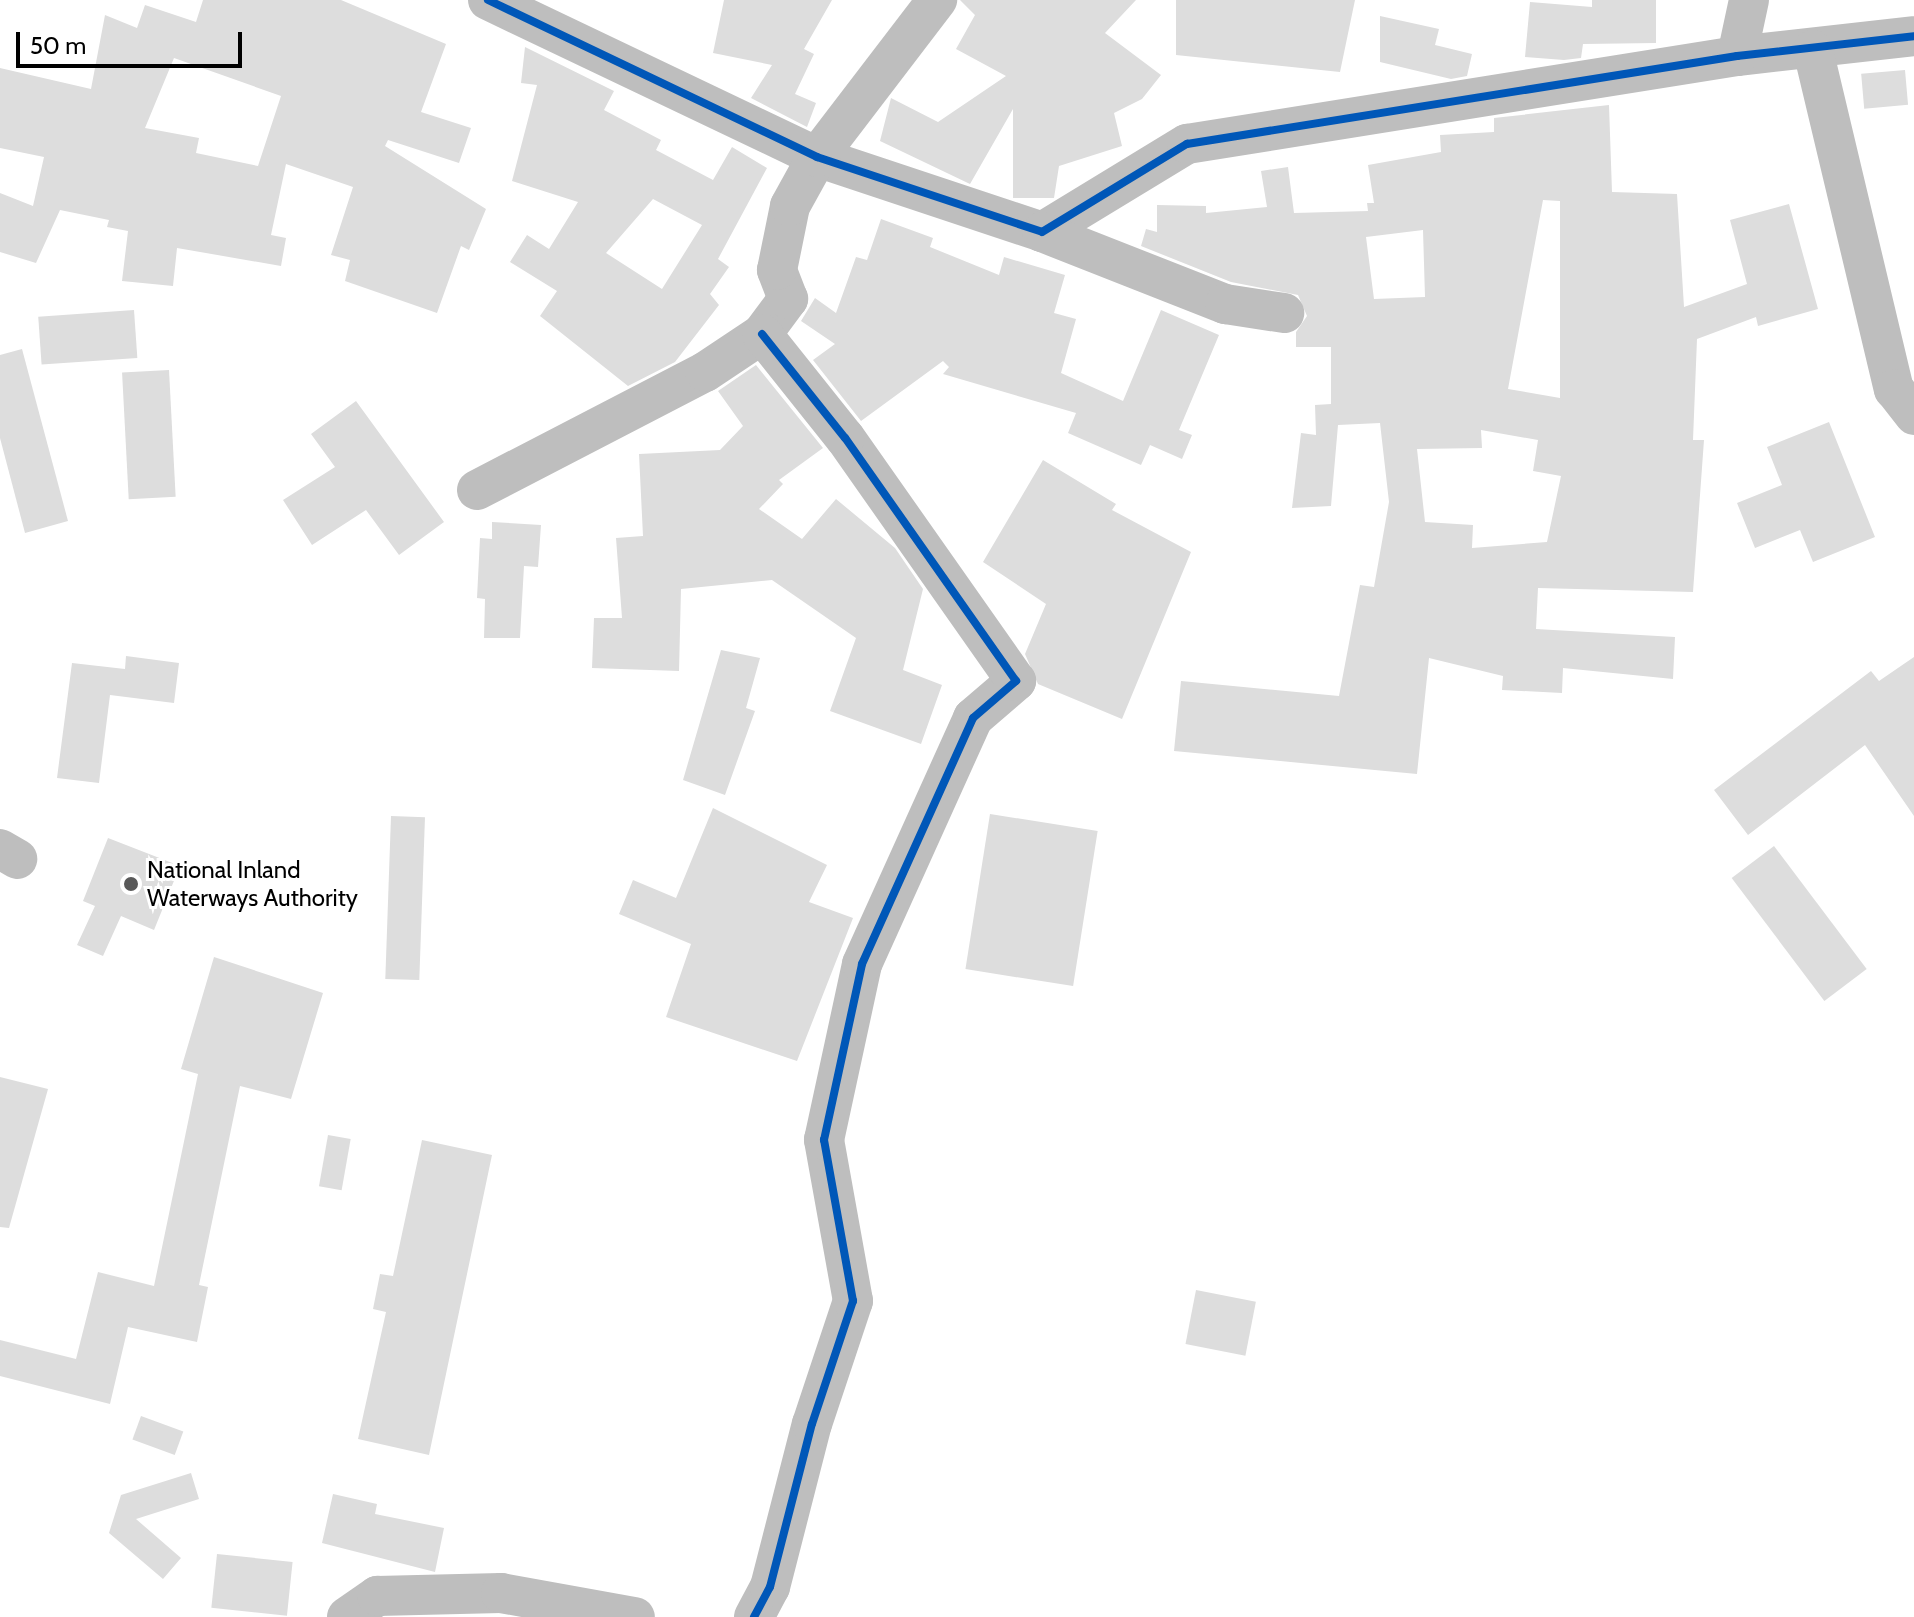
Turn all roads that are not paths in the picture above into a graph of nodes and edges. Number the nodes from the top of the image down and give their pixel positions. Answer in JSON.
{"nodes":[{"id":1,"x":937,"y":0,"type":"edge"},
{"id":2,"x":1749,"y":0,"type":"edge"},
{"id":3,"x":513,"y":5,"type":"edge"},
{"id":4,"x":1914,"y":36,"type":"edge"},
{"id":5,"x":1813,"y":50,"type":"junction"},
{"id":6,"x":1737,"y":56,"type":"junction"},
{"id":7,"x":817,"y":157,"type":"junction"},
{"id":8,"x":1042,"y":232,"type":"junction"},
{"id":9,"x":1284,"y":313,"type":"dead end"},
{"id":10,"x":762,"y":334,"type":"junction"},
{"id":11,"x":1914,"y":415,"type":"edge"},
{"id":12,"x":477,"y":490,"type":"dead end"},
{"id":13,"x":347,"y":1617,"type":"edge"},
{"id":14,"x":635,"y":1617,"type":"edge"},
{"id":15,"x":754,"y":1617,"type":"edge"}],
"edges":[{"from":1,"to":7,"type":"street"},
{"from":2,"to":6,"type":"street"},
{"from":3,"to":7,"type":"street"},
{"from":4,"to":5,"type":"street"},
{"from":5,"to":6,"type":"street"},
{"from":5,"to":11,"type":"street"},
{"from":6,"to":8,"type":"street"},
{"from":7,"to":8,"type":"street"},
{"from":7,"to":10,"type":"street"},
{"from":8,"to":9,"type":"street"},
{"from":10,"to":12,"type":"street"},
{"from":10,"to":15,"type":"street"},
{"from":13,"to":14,"type":"street"}]}
